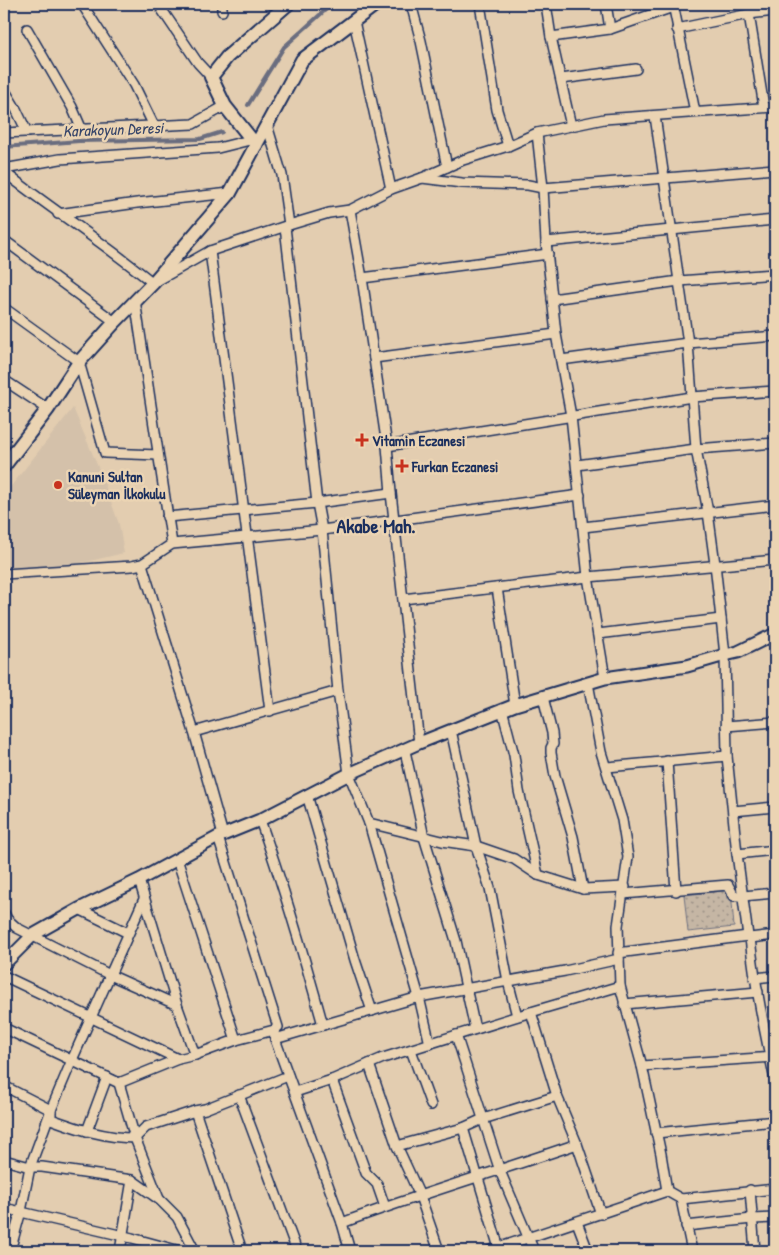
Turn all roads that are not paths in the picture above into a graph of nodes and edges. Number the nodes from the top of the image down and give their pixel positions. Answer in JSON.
{"nodes":[{"id":1,"x":82,"y":4,"type":"edge"},
{"id":2,"x":158,"y":4,"type":"edge"},
{"id":3,"x":288,"y":4,"type":"edge"},
{"id":4,"x":376,"y":4,"type":"edge"},
{"id":5,"x":411,"y":4,"type":"edge"},
{"id":6,"x":480,"y":4,"type":"edge"},
{"id":7,"x":546,"y":4,"type":"edge"},
{"id":8,"x":606,"y":4,"type":"edge"},
{"id":9,"x":673,"y":6,"type":"edge"},
{"id":10,"x":775,"y":11,"type":"edge"},
{"id":11,"x":749,"y":14,"type":"junction"},
{"id":12,"x":354,"y":21,"type":"junction"},
{"id":13,"x":27,"y":29,"type":"dead end"},
{"id":14,"x":610,"y":29,"type":"junction"},
{"id":15,"x":677,"y":29,"type":"junction"},
{"id":16,"x":551,"y":37,"type":"junction"},
{"id":17,"x":636,"y":69,"type":"dead end"},
{"id":18,"x":212,"y":77,"type":"junction"},
{"id":19,"x":561,"y":79,"type":"junction"},
{"id":20,"x":4,"y":89,"type":"edge"},
{"id":21,"x":226,"y":106,"type":"junction"},
{"id":22,"x":764,"y":107,"type":"junction"},
{"id":23,"x":775,"y":107,"type":"edge"},
{"id":24,"x":695,"y":112,"type":"junction"},
{"id":25,"x":655,"y":116,"type":"junction"},
{"id":26,"x":267,"y":125,"type":"junction"},
{"id":27,"x":154,"y":126,"type":"junction"},
{"id":28,"x":571,"y":126,"type":"junction"},
{"id":29,"x":82,"y":130,"type":"junction"},
{"id":30,"x":27,"y":132,"type":"junction"},
{"id":31,"x":4,"y":133,"type":"edge"},
{"id":32,"x":536,"y":133,"type":"junction"},
{"id":33,"x":253,"y":143,"type":"junction"},
{"id":34,"x":508,"y":146,"type":"junction"},
{"id":35,"x":447,"y":167,"type":"junction"},
{"id":36,"x":775,"y":169,"type":"edge"},
{"id":37,"x":4,"y":171,"type":"edge"},
{"id":38,"x":422,"y":178,"type":"junction"},
{"id":39,"x":664,"y":178,"type":"junction"},
{"id":40,"x":544,"y":188,"type":"junction"},
{"id":41,"x":391,"y":189,"type":"junction"},
{"id":42,"x":230,"y":193,"type":"junction"},
{"id":43,"x":350,"y":210,"type":"junction"},
{"id":44,"x":58,"y":214,"type":"junction"},
{"id":45,"x":775,"y":220,"type":"edge"},
{"id":46,"x":287,"y":226,"type":"junction"},
{"id":47,"x":671,"y":229,"type":"junction"},
{"id":48,"x":4,"y":240,"type":"edge"},
{"id":49,"x":546,"y":242,"type":"junction"},
{"id":50,"x":210,"y":251,"type":"junction"},
{"id":51,"x":548,"y":254,"type":"junction"},
{"id":52,"x":775,"y":274,"type":"edge"},
{"id":53,"x":362,"y":278,"type":"junction"},
{"id":54,"x":679,"y":281,"type":"junction"},
{"id":55,"x":153,"y":283,"type":"junction"},
{"id":56,"x":552,"y":299,"type":"junction"},
{"id":57,"x":135,"y":300,"type":"junction"},
{"id":58,"x":4,"y":308,"type":"edge"},
{"id":59,"x":115,"y":322,"type":"junction"},
{"id":60,"x":556,"y":334,"type":"junction"},
{"id":61,"x":775,"y":336,"type":"edge"},
{"id":62,"x":688,"y":343,"type":"junction"},
{"id":63,"x":374,"y":358,"type":"junction"},
{"id":64,"x":561,"y":360,"type":"junction"},
{"id":65,"x":79,"y":362,"type":"junction"},
{"id":66,"x":4,"y":380,"type":"edge"},
{"id":67,"x":775,"y":390,"type":"edge"},
{"id":68,"x":692,"y":396,"type":"junction"},
{"id":69,"x":48,"y":409,"type":"junction"},
{"id":70,"x":570,"y":416,"type":"junction"},
{"id":71,"x":775,"y":443,"type":"edge"},
{"id":72,"x":387,"y":446,"type":"junction"},
{"id":73,"x":696,"y":449,"type":"junction"},
{"id":74,"x":158,"y":454,"type":"junction"},
{"id":75,"x":4,"y":465,"type":"edge"},
{"id":76,"x":576,"y":465,"type":"junction"},
{"id":77,"x":391,"y":493,"type":"junction"},
{"id":78,"x":580,"y":495,"type":"junction"},
{"id":79,"x":317,"y":503,"type":"junction"},
{"id":80,"x":775,"y":504,"type":"edge"},
{"id":81,"x":244,"y":510,"type":"junction"},
{"id":82,"x":708,"y":512,"type":"junction"},
{"id":83,"x":167,"y":517,"type":"junction"},
{"id":84,"x":395,"y":521,"type":"junction"},
{"id":85,"x":583,"y":527,"type":"junction"},
{"id":86,"x":322,"y":530,"type":"junction"},
{"id":87,"x":249,"y":537,"type":"junction"},
{"id":88,"x":172,"y":544,"type":"junction"},
{"id":89,"x":775,"y":560,"type":"edge"},
{"id":90,"x":142,"y":564,"type":"junction"},
{"id":91,"x":715,"y":564,"type":"junction"},
{"id":92,"x":4,"y":574,"type":"edge"},
{"id":93,"x":588,"y":577,"type":"junction"},
{"id":94,"x":497,"y":588,"type":"junction"},
{"id":95,"x":403,"y":599,"type":"junction"},
{"id":96,"x":721,"y":619,"type":"junction"},
{"id":97,"x":598,"y":634,"type":"junction"},
{"id":98,"x":775,"y":634,"type":"edge"},
{"id":99,"x":725,"y":656,"type":"junction"},
{"id":100,"x":605,"y":678,"type":"junction"},
{"id":101,"x":588,"y":683,"type":"junction"},
{"id":102,"x":338,"y":691,"type":"junction"},
{"id":103,"x":543,"y":697,"type":"junction"},
{"id":104,"x":514,"y":705,"type":"junction"},
{"id":105,"x":502,"y":709,"type":"junction"},
{"id":106,"x":270,"y":710,"type":"junction"},
{"id":107,"x":775,"y":722,"type":"edge"},
{"id":108,"x":726,"y":726,"type":"junction"},
{"id":109,"x":451,"y":730,"type":"junction"},
{"id":110,"x":194,"y":732,"type":"junction"},
{"id":111,"x":419,"y":744,"type":"junction"},
{"id":112,"x":405,"y":751,"type":"junction"},
{"id":113,"x":727,"y":756,"type":"junction"},
{"id":114,"x":667,"y":761,"type":"junction"},
{"id":115,"x":606,"y":767,"type":"junction"},
{"id":116,"x":349,"y":774,"type":"junction"},
{"id":117,"x":307,"y":795,"type":"junction"},
{"id":118,"x":775,"y":807,"type":"edge"},
{"id":119,"x":733,"y":811,"type":"junction"},
{"id":120,"x":260,"y":820,"type":"junction"},
{"id":121,"x":369,"y":823,"type":"junction"},
{"id":122,"x":220,"y":836,"type":"junction"},
{"id":123,"x":424,"y":837,"type":"junction"},
{"id":124,"x":476,"y":846,"type":"junction"},
{"id":125,"x":775,"y":850,"type":"edge"},
{"id":126,"x":737,"y":854,"type":"junction"},
{"id":127,"x":177,"y":859,"type":"junction"},
{"id":128,"x":538,"y":875,"type":"junction"},
{"id":129,"x":139,"y":880,"type":"junction"},
{"id":130,"x":583,"y":889,"type":"junction"},
{"id":131,"x":624,"y":890,"type":"junction"},
{"id":132,"x":676,"y":891,"type":"junction"},
{"id":133,"x":775,"y":893,"type":"edge"},
{"id":134,"x":742,"y":896,"type":"junction"},
{"id":135,"x":144,"y":899,"type":"junction"},
{"id":136,"x":79,"y":909,"type":"junction"},
{"id":137,"x":4,"y":913,"type":"edge"},
{"id":138,"x":128,"y":933,"type":"junction"},
{"id":139,"x":33,"y":935,"type":"junction"},
{"id":140,"x":775,"y":936,"type":"edge"},
{"id":141,"x":749,"y":937,"type":"junction"},
{"id":142,"x":618,"y":956,"type":"junction"},
{"id":143,"x":4,"y":964,"type":"edge"},
{"id":144,"x":110,"y":975,"type":"junction"},
{"id":145,"x":4,"y":976,"type":"edge"},
{"id":146,"x":775,"y":976,"type":"edge"},
{"id":147,"x":754,"y":978,"type":"junction"},
{"id":148,"x":508,"y":980,"type":"junction"},
{"id":149,"x":620,"y":986,"type":"junction"},
{"id":150,"x":467,"y":988,"type":"junction"},
{"id":151,"x":758,"y":992,"type":"junction"},
{"id":152,"x":419,"y":997,"type":"junction"},
{"id":153,"x":624,"y":1004,"type":"junction"},
{"id":154,"x":177,"y":1005,"type":"junction"},
{"id":155,"x":372,"y":1011,"type":"junction"},
{"id":156,"x":531,"y":1012,"type":"junction"},
{"id":157,"x":517,"y":1016,"type":"junction"},
{"id":158,"x":92,"y":1018,"type":"junction"},
{"id":159,"x":323,"y":1025,"type":"junction"},
{"id":160,"x":4,"y":1028,"type":"edge"},
{"id":161,"x":475,"y":1029,"type":"junction"},
{"id":162,"x":274,"y":1034,"type":"junction"},
{"id":163,"x":456,"y":1036,"type":"junction"},
{"id":164,"x":236,"y":1040,"type":"junction"},
{"id":165,"x":430,"y":1044,"type":"junction"},
{"id":166,"x":410,"y":1050,"type":"junction"},
{"id":167,"x":196,"y":1055,"type":"junction"},
{"id":168,"x":773,"y":1057,"type":"edge"},
{"id":169,"x":178,"y":1059,"type":"junction"},
{"id":170,"x":72,"y":1060,"type":"junction"},
{"id":171,"x":369,"y":1064,"type":"junction"},
{"id":172,"x":642,"y":1066,"type":"junction"},
{"id":173,"x":288,"y":1076,"type":"junction"},
{"id":174,"x":107,"y":1077,"type":"junction"},
{"id":175,"x":332,"y":1080,"type":"junction"},
{"id":176,"x":775,"y":1080,"type":"edge"},
{"id":177,"x":119,"y":1084,"type":"junction"},
{"id":178,"x":4,"y":1086,"type":"edge"},
{"id":179,"x":294,"y":1092,"type":"junction"},
{"id":180,"x":239,"y":1095,"type":"junction"},
{"id":181,"x":557,"y":1096,"type":"junction"},
{"id":182,"x":431,"y":1105,"type":"dead end"},
{"id":183,"x":51,"y":1110,"type":"junction"},
{"id":184,"x":195,"y":1111,"type":"junction"},
{"id":185,"x":482,"y":1119,"type":"junction"},
{"id":186,"x":775,"y":1121,"type":"edge"},
{"id":187,"x":463,"y":1128,"type":"junction"},
{"id":188,"x":87,"y":1131,"type":"junction"},
{"id":189,"x":656,"y":1133,"type":"junction"},
{"id":190,"x":136,"y":1138,"type":"junction"},
{"id":191,"x":578,"y":1144,"type":"junction"},
{"id":192,"x":397,"y":1146,"type":"junction"},
{"id":193,"x":4,"y":1160,"type":"edge"},
{"id":194,"x":30,"y":1167,"type":"junction"},
{"id":195,"x":500,"y":1171,"type":"junction"},
{"id":196,"x":476,"y":1177,"type":"junction"},
{"id":197,"x":132,"y":1180,"type":"junction"},
{"id":198,"x":775,"y":1189,"type":"edge"},
{"id":199,"x":750,"y":1190,"type":"junction"},
{"id":200,"x":667,"y":1191,"type":"junction"},
{"id":201,"x":420,"y":1196,"type":"junction"},
{"id":202,"x":160,"y":1200,"type":"junction"},
{"id":203,"x":681,"y":1200,"type":"junction"},
{"id":204,"x":385,"y":1207,"type":"junction"},
{"id":205,"x":4,"y":1208,"type":"edge"},
{"id":206,"x":21,"y":1211,"type":"junction"},
{"id":207,"x":601,"y":1214,"type":"junction"},
{"id":208,"x":775,"y":1218,"type":"edge"},
{"id":209,"x":752,"y":1219,"type":"junction"},
{"id":210,"x":577,"y":1222,"type":"junction"},
{"id":211,"x":342,"y":1223,"type":"junction"},
{"id":212,"x":686,"y":1226,"type":"junction"},
{"id":213,"x":123,"y":1236,"type":"junction"},
{"id":214,"x":528,"y":1237,"type":"junction"},
{"id":215,"x":499,"y":1248,"type":"junction"},
{"id":216,"x":10,"y":1251,"type":"edge"},
{"id":217,"x":120,"y":1251,"type":"edge"},
{"id":218,"x":180,"y":1251,"type":"edge"},
{"id":219,"x":195,"y":1251,"type":"edge"},
{"id":220,"x":242,"y":1251,"type":"edge"},
{"id":221,"x":297,"y":1251,"type":"edge"},
{"id":222,"x":350,"y":1251,"type":"edge"},
{"id":223,"x":439,"y":1251,"type":"edge"},
{"id":224,"x":489,"y":1251,"type":"edge"},
{"id":225,"x":534,"y":1251,"type":"edge"},
{"id":226,"x":588,"y":1251,"type":"edge"},
{"id":227,"x":692,"y":1251,"type":"edge"},
{"id":228,"x":755,"y":1251,"type":"edge"}],
"edges":[{"from":1,"to":27,"type":"street"},
{"from":2,"to":18,"type":"street"},
{"from":3,"to":18,"type":"main road"},
{"from":4,"to":12,"type":"main road"},
{"from":5,"to":35,"type":"street"},
{"from":6,"to":34,"type":"street"},
{"from":7,"to":16,"type":"street"},
{"from":8,"to":14,"type":"street"},
{"from":9,"to":14,"type":"street"},
{"from":9,"to":15,"type":"street"},
{"from":10,"to":11,"type":"street"},
{"from":11,"to":15,"type":"street"},
{"from":11,"to":22,"type":"street"},
{"from":12,"to":26,"type":"main road"},
{"from":12,"to":41,"type":"street"},
{"from":13,"to":29,"type":"street"},
{"from":14,"to":16,"type":"street"},
{"from":15,"to":24,"type":"street"},
{"from":16,"to":19,"type":"street"},
{"from":17,"to":19,"type":"street"},
{"from":18,"to":21,"type":"main road"},
{"from":19,"to":28,"type":"street"},
{"from":20,"to":30,"type":"street"},
{"from":21,"to":27,"type":"street"},
{"from":21,"to":33,"type":"main road"},
{"from":22,"to":23,"type":"street"},
{"from":22,"to":24,"type":"street"},
{"from":24,"to":25,"type":"street"},
{"from":25,"to":28,"type":"street"},
{"from":25,"to":39,"type":"street"},
{"from":26,"to":33,"type":"main road"},
{"from":26,"to":46,"type":"street"},
{"from":27,"to":29,"type":"street"},
{"from":28,"to":32,"type":"street"},
{"from":29,"to":30,"type":"street"},
{"from":30,"to":31,"type":"street"},
{"from":32,"to":34,"type":"street"},
{"from":32,"to":40,"type":"street"},
{"from":33,"to":37,"type":"street"},
{"from":33,"to":42,"type":"main road"},
{"from":34,"to":35,"type":"street"},
{"from":35,"to":38,"type":"street"},
{"from":36,"to":39,"type":"street"},
{"from":37,"to":44,"type":"street"},
{"from":38,"to":40,"type":"street"},
{"from":38,"to":41,"type":"street"},
{"from":39,"to":40,"type":"street"},
{"from":39,"to":47,"type":"street"},
{"from":40,"to":49,"type":"street"},
{"from":41,"to":43,"type":"street"},
{"from":42,"to":44,"type":"street"},
{"from":42,"to":55,"type":"main road"},
{"from":43,"to":46,"type":"street"},
{"from":43,"to":53,"type":"street"},
{"from":44,"to":55,"type":"street"},
{"from":45,"to":47,"type":"street"},
{"from":46,"to":50,"type":"street"},
{"from":46,"to":79,"type":"street"},
{"from":47,"to":49,"type":"street"},
{"from":47,"to":54,"type":"street"},
{"from":48,"to":59,"type":"street"},
{"from":49,"to":51,"type":"street"},
{"from":50,"to":55,"type":"street"},
{"from":50,"to":81,"type":"street"},
{"from":51,"to":53,"type":"street"},
{"from":51,"to":56,"type":"street"},
{"from":52,"to":54,"type":"street"},
{"from":53,"to":63,"type":"street"},
{"from":54,"to":56,"type":"street"},
{"from":54,"to":62,"type":"street"},
{"from":55,"to":57,"type":"main road"},
{"from":56,"to":60,"type":"street"},
{"from":57,"to":59,"type":"main road"},
{"from":57,"to":74,"type":"street"},
{"from":58,"to":65,"type":"street"},
{"from":59,"to":65,"type":"main road"},
{"from":60,"to":63,"type":"street"},
{"from":60,"to":64,"type":"street"},
{"from":61,"to":62,"type":"street"},
{"from":62,"to":64,"type":"street"},
{"from":62,"to":68,"type":"street"},
{"from":63,"to":72,"type":"street"},
{"from":64,"to":70,"type":"street"},
{"from":65,"to":69,"type":"main road"},
{"from":65,"to":74,"type":"street"},
{"from":66,"to":69,"type":"street"},
{"from":67,"to":68,"type":"street"},
{"from":68,"to":70,"type":"street"},
{"from":68,"to":73,"type":"street"},
{"from":69,"to":75,"type":"main road"},
{"from":70,"to":72,"type":"street"},
{"from":70,"to":76,"type":"street"},
{"from":71,"to":73,"type":"street"},
{"from":72,"to":77,"type":"street"},
{"from":73,"to":76,"type":"street"},
{"from":73,"to":82,"type":"street"},
{"from":74,"to":83,"type":"street"},
{"from":76,"to":78,"type":"street"},
{"from":77,"to":79,"type":"street"},
{"from":77,"to":84,"type":"street"},
{"from":78,"to":84,"type":"street"},
{"from":78,"to":85,"type":"street"},
{"from":79,"to":81,"type":"street"},
{"from":79,"to":86,"type":"street"},
{"from":80,"to":82,"type":"street"},
{"from":81,"to":83,"type":"street"},
{"from":81,"to":87,"type":"street"},
{"from":82,"to":85,"type":"street"},
{"from":82,"to":91,"type":"street"},
{"from":83,"to":88,"type":"street"},
{"from":84,"to":86,"type":"street"},
{"from":84,"to":95,"type":"street"},
{"from":85,"to":93,"type":"street"},
{"from":86,"to":87,"type":"street"},
{"from":86,"to":102,"type":"street"},
{"from":87,"to":88,"type":"street"},
{"from":87,"to":106,"type":"street"},
{"from":88,"to":90,"type":"street"},
{"from":89,"to":91,"type":"street"},
{"from":90,"to":92,"type":"street"},
{"from":90,"to":110,"type":"street"},
{"from":91,"to":93,"type":"street"},
{"from":91,"to":96,"type":"street"},
{"from":93,"to":94,"type":"street"},
{"from":93,"to":97,"type":"street"},
{"from":94,"to":95,"type":"street"},
{"from":94,"to":104,"type":"street"},
{"from":95,"to":111,"type":"street"},
{"from":96,"to":97,"type":"street"},
{"from":96,"to":99,"type":"street"},
{"from":97,"to":100,"type":"street"},
{"from":98,"to":99,"type":"street"},
{"from":99,"to":100,"type":"street"},
{"from":99,"to":108,"type":"street"},
{"from":100,"to":101,"type":"street"},
{"from":101,"to":103,"type":"street"},
{"from":101,"to":115,"type":"street"},
{"from":102,"to":106,"type":"street"},
{"from":102,"to":116,"type":"street"},
{"from":103,"to":104,"type":"street"},
{"from":103,"to":130,"type":"street"},
{"from":104,"to":105,"type":"street"},
{"from":105,"to":109,"type":"street"},
{"from":105,"to":128,"type":"street"},
{"from":106,"to":110,"type":"street"},
{"from":107,"to":108,"type":"street"},
{"from":108,"to":113,"type":"street"},
{"from":109,"to":111,"type":"street"},
{"from":109,"to":124,"type":"street"},
{"from":110,"to":122,"type":"street"},
{"from":111,"to":112,"type":"street"},
{"from":112,"to":116,"type":"street"},
{"from":112,"to":123,"type":"street"},
{"from":113,"to":114,"type":"street"},
{"from":113,"to":119,"type":"street"},
{"from":114,"to":115,"type":"street"},
{"from":114,"to":132,"type":"street"},
{"from":115,"to":131,"type":"street"},
{"from":116,"to":117,"type":"street"},
{"from":116,"to":121,"type":"street"},
{"from":117,"to":120,"type":"street"},
{"from":117,"to":155,"type":"street"},
{"from":118,"to":119,"type":"street"},
{"from":119,"to":126,"type":"street"},
{"from":120,"to":122,"type":"street"},
{"from":120,"to":159,"type":"street"},
{"from":121,"to":123,"type":"street"},
{"from":121,"to":152,"type":"street"},
{"from":122,"to":127,"type":"street"},
{"from":122,"to":162,"type":"street"},
{"from":123,"to":124,"type":"street"},
{"from":123,"to":150,"type":"street"},
{"from":124,"to":128,"type":"street"},
{"from":124,"to":148,"type":"street"},
{"from":125,"to":126,"type":"street"},
{"from":126,"to":134,"type":"street"},
{"from":127,"to":129,"type":"street"},
{"from":127,"to":164,"type":"street"},
{"from":128,"to":130,"type":"street"},
{"from":129,"to":135,"type":"street"},
{"from":129,"to":136,"type":"street"},
{"from":130,"to":131,"type":"street"},
{"from":131,"to":132,"type":"street"},
{"from":131,"to":142,"type":"street"},
{"from":132,"to":134,"type":"street"},
{"from":133,"to":134,"type":"street"},
{"from":134,"to":141,"type":"street"},
{"from":135,"to":138,"type":"street"},
{"from":135,"to":154,"type":"street"},
{"from":136,"to":138,"type":"street"},
{"from":136,"to":139,"type":"street"},
{"from":137,"to":139,"type":"street"},
{"from":138,"to":144,"type":"street"},
{"from":139,"to":143,"type":"street"},
{"from":139,"to":144,"type":"street"},
{"from":140,"to":141,"type":"street"},
{"from":141,"to":142,"type":"street"},
{"from":141,"to":147,"type":"street"},
{"from":142,"to":148,"type":"street"},
{"from":142,"to":149,"type":"street"},
{"from":144,"to":154,"type":"street"},
{"from":144,"to":158,"type":"street"},
{"from":145,"to":158,"type":"street"},
{"from":146,"to":147,"type":"street"},
{"from":147,"to":151,"type":"street"},
{"from":148,"to":150,"type":"street"},
{"from":148,"to":157,"type":"street"},
{"from":149,"to":153,"type":"street"},
{"from":149,"to":156,"type":"street"},
{"from":150,"to":152,"type":"street"},
{"from":150,"to":161,"type":"street"},
{"from":151,"to":153,"type":"street"},
{"from":151,"to":168,"type":"street"},
{"from":152,"to":155,"type":"street"},
{"from":152,"to":165,"type":"street"},
{"from":153,"to":172,"type":"street"},
{"from":154,"to":167,"type":"street"},
{"from":155,"to":159,"type":"street"},
{"from":156,"to":157,"type":"street"},
{"from":156,"to":181,"type":"street"},
{"from":157,"to":161,"type":"street"},
{"from":158,"to":169,"type":"street"},
{"from":158,"to":170,"type":"street"},
{"from":159,"to":162,"type":"street"},
{"from":160,"to":170,"type":"street"},
{"from":161,"to":163,"type":"street"},
{"from":162,"to":164,"type":"street"},
{"from":162,"to":173,"type":"street"},
{"from":163,"to":165,"type":"street"},
{"from":163,"to":185,"type":"street"},
{"from":164,"to":167,"type":"street"},
{"from":165,"to":166,"type":"street"},
{"from":166,"to":171,"type":"street"},
{"from":166,"to":182,"type":"street"},
{"from":167,"to":169,"type":"street"},
{"from":168,"to":172,"type":"street"},
{"from":168,"to":176,"type":"street"},
{"from":169,"to":177,"type":"street"},
{"from":170,"to":174,"type":"street"},
{"from":170,"to":183,"type":"street"},
{"from":171,"to":175,"type":"street"},
{"from":171,"to":192,"type":"street"},
{"from":172,"to":189,"type":"street"},
{"from":173,"to":179,"type":"street"},
{"from":173,"to":180,"type":"street"},
{"from":174,"to":177,"type":"street"},
{"from":174,"to":188,"type":"street"},
{"from":175,"to":179,"type":"street"},
{"from":175,"to":204,"type":"street"},
{"from":177,"to":190,"type":"street"},
{"from":178,"to":183,"type":"street"},
{"from":179,"to":211,"type":"street"},
{"from":180,"to":184,"type":"street"},
{"from":180,"to":221,"type":"street"},
{"from":181,"to":185,"type":"street"},
{"from":181,"to":191,"type":"street"},
{"from":183,"to":188,"type":"street"},
{"from":183,"to":194,"type":"street"},
{"from":184,"to":190,"type":"street"},
{"from":184,"to":220,"type":"street"},
{"from":185,"to":187,"type":"street"},
{"from":185,"to":195,"type":"street"},
{"from":186,"to":189,"type":"street"},
{"from":187,"to":192,"type":"street"},
{"from":187,"to":196,"type":"street"},
{"from":188,"to":190,"type":"street"},
{"from":189,"to":200,"type":"street"},
{"from":190,"to":202,"type":"street"},
{"from":191,"to":195,"type":"street"},
{"from":191,"to":207,"type":"street"},
{"from":192,"to":201,"type":"street"},
{"from":193,"to":194,"type":"street"},
{"from":194,"to":197,"type":"street"},
{"from":194,"to":206,"type":"street"},
{"from":195,"to":196,"type":"street"},
{"from":195,"to":214,"type":"street"},
{"from":196,"to":201,"type":"street"},
{"from":196,"to":215,"type":"street"},
{"from":197,"to":202,"type":"street"},
{"from":197,"to":213,"type":"street"},
{"from":198,"to":199,"type":"street"},
{"from":199,"to":203,"type":"street"},
{"from":199,"to":209,"type":"street"},
{"from":200,"to":203,"type":"street"},
{"from":200,"to":207,"type":"street"},
{"from":201,"to":204,"type":"street"},
{"from":201,"to":223,"type":"street"},
{"from":202,"to":219,"type":"street"},
{"from":203,"to":212,"type":"street"},
{"from":204,"to":211,"type":"street"},
{"from":205,"to":206,"type":"street"},
{"from":206,"to":213,"type":"street"},
{"from":206,"to":216,"type":"street"},
{"from":207,"to":210,"type":"street"},
{"from":208,"to":209,"type":"street"},
{"from":209,"to":212,"type":"street"},
{"from":209,"to":228,"type":"street"},
{"from":210,"to":214,"type":"street"},
{"from":210,"to":226,"type":"street"},
{"from":211,"to":222,"type":"street"},
{"from":212,"to":227,"type":"street"},
{"from":213,"to":217,"type":"street"},
{"from":213,"to":218,"type":"street"},
{"from":214,"to":215,"type":"street"},
{"from":214,"to":225,"type":"street"},
{"from":215,"to":224,"type":"street"}]}
